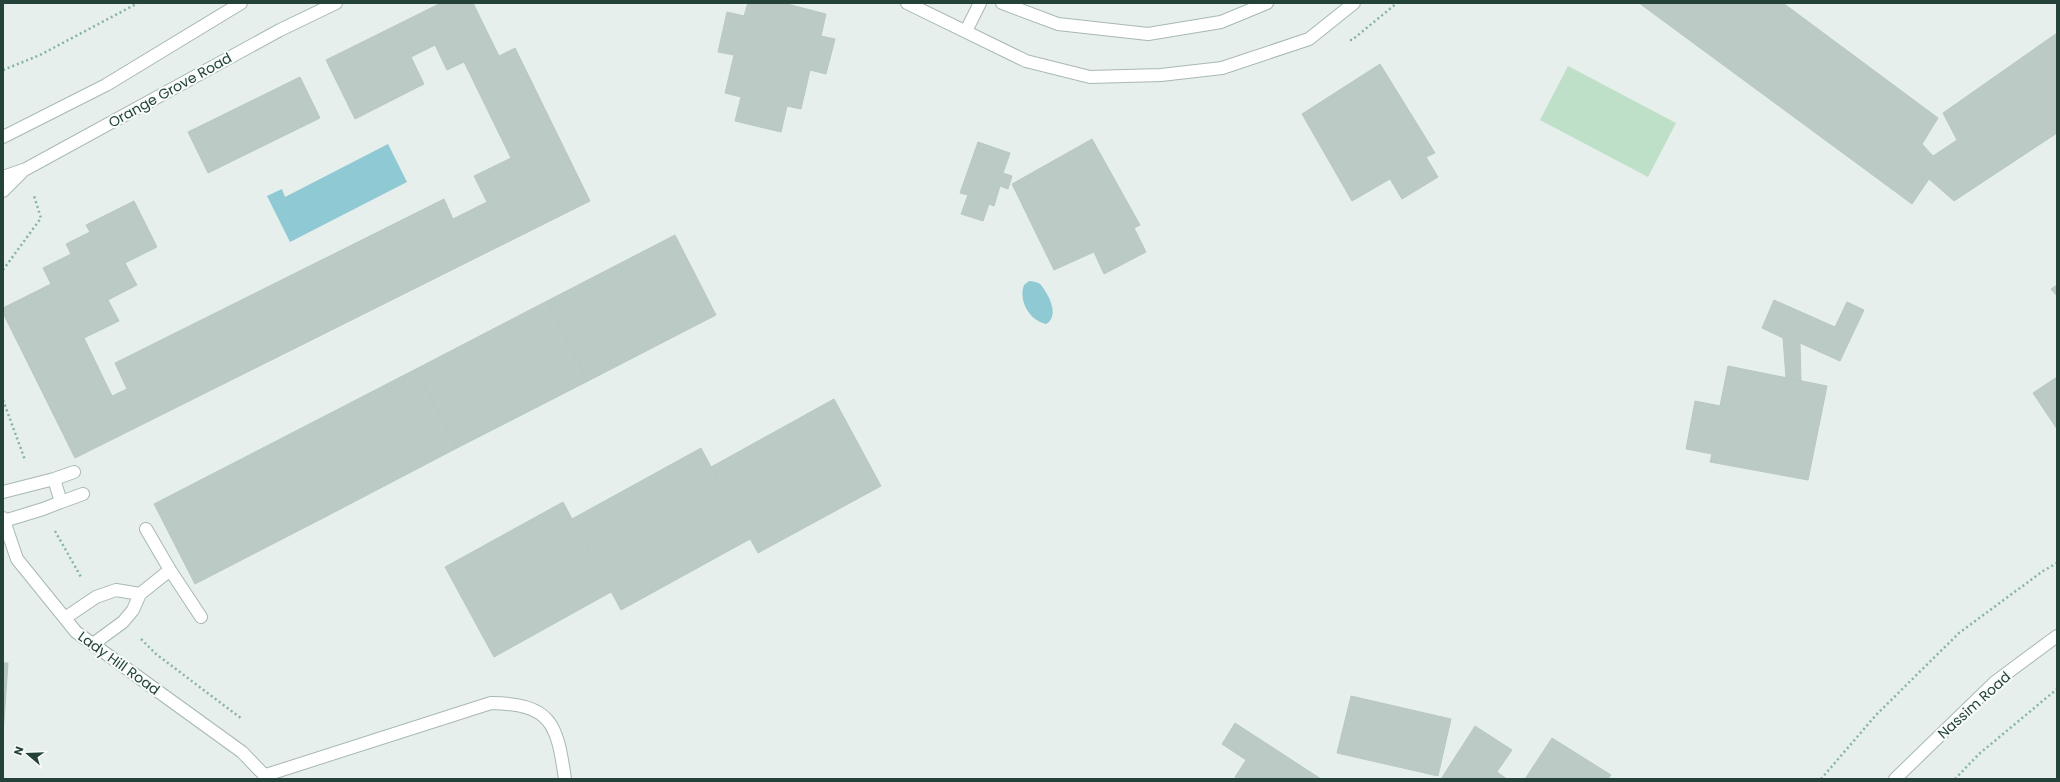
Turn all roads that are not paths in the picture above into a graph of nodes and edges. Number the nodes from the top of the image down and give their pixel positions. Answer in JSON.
{"nodes":[{"id":1,"x":241,"y":3,"type":"edge"},
{"id":2,"x":336,"y":3,"type":"edge"},
{"id":3,"x":907,"y":3,"type":"edge"},
{"id":4,"x":980,"y":3,"type":"edge"},
{"id":5,"x":1002,"y":3,"type":"edge"},
{"id":6,"x":1267,"y":3,"type":"edge"},
{"id":7,"x":1354,"y":3,"type":"edge"},
{"id":8,"x":966,"y":31,"type":"junction"},
{"id":9,"x":3,"y":137,"type":"edge"},
{"id":10,"x":26,"y":169,"type":"junction"},
{"id":11,"x":3,"y":177,"type":"edge"},
{"id":12,"x":3,"y":191,"type":"edge"},
{"id":13,"x":74,"y":472,"type":"dead end"},
{"id":14,"x":54,"y":478,"type":"junction"},
{"id":15,"x":3,"y":492,"type":"edge"},
{"id":16,"x":83,"y":494,"type":"dead end"},
{"id":17,"x":61,"y":502,"type":"junction"},
{"id":18,"x":4,"y":519,"type":"edge"},
{"id":19,"x":146,"y":529,"type":"dead end"},
{"id":20,"x":170,"y":570,"type":"junction"},
{"id":21,"x":140,"y":594,"type":"junction"},
{"id":22,"x":201,"y":617,"type":"dead end"},
{"id":23,"x":65,"y":618,"type":"junction"},
{"id":24,"x":2057,"y":636,"type":"edge"},
{"id":25,"x":93,"y":644,"type":"junction"},
{"id":26,"x":267,"y":777,"type":"edge"},
{"id":27,"x":565,"y":779,"type":"edge"},
{"id":28,"x":1895,"y":779,"type":"edge"}],
"edges":[{"from":1,"to":9,"type":"street"},
{"from":2,"to":10,"type":"street","name":"Orange Grove Road"},
{"from":3,"to":8,"type":"street"},
{"from":4,"to":8,"type":"street"},
{"from":5,"to":6,"type":"street"},
{"from":7,"to":8,"type":"street"},
{"from":10,"to":11,"type":"street","name":"Orange Grove Road"},
{"from":10,"to":12,"type":"street"},
{"from":13,"to":14,"type":"street"},
{"from":14,"to":15,"type":"street"},
{"from":14,"to":17,"type":"street"},
{"from":16,"to":17,"type":"street"},
{"from":17,"to":18,"type":"street"},
{"from":18,"to":23,"type":"street","name":"Lady Hill Road"},
{"from":19,"to":20,"type":"street"},
{"from":20,"to":21,"type":"street"},
{"from":20,"to":22,"type":"street"},
{"from":21,"to":23,"type":"street"},
{"from":21,"to":25,"type":"street"},
{"from":23,"to":25,"type":"street","name":"Lady Hill Road"},
{"from":24,"to":28,"type":"street","name":"Nassim Road"},
{"from":25,"to":26,"type":"street","name":"Lady Hill Road"},
{"from":26,"to":27,"type":"street"}]}
